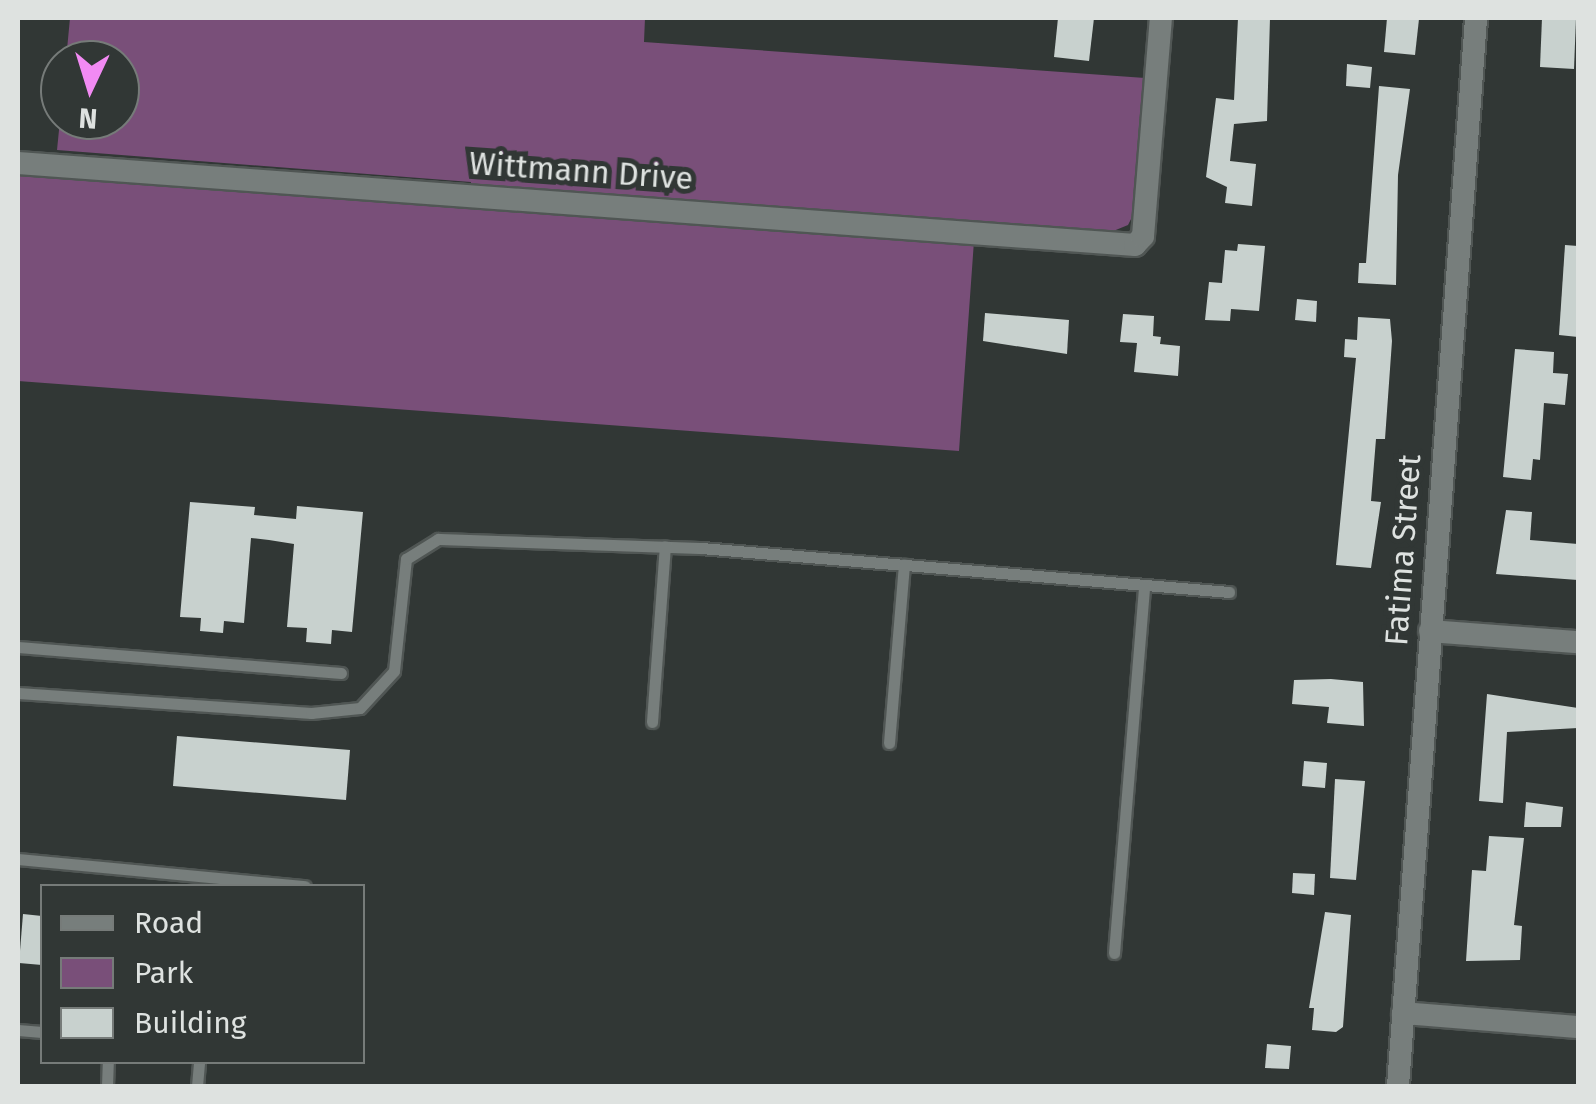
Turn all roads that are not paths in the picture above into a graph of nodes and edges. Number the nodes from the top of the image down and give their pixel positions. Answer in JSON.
{"nodes":[{"id":1,"x":1161,"y":18,"type":"edge"},
{"id":2,"x":1476,"y":18,"type":"edge"},
{"id":3,"x":18,"y":163,"type":"edge"},
{"id":4,"x":666,"y":546,"type":"junction"},
{"id":5,"x":904,"y":565,"type":"junction"},
{"id":6,"x":1144,"y":585,"type":"junction"},
{"id":7,"x":1228,"y":592,"type":"dead end"},
{"id":8,"x":1430,"y":631,"type":"junction"},
{"id":9,"x":1578,"y":642,"type":"edge"},
{"id":10,"x":18,"y":647,"type":"edge"},
{"id":11,"x":341,"y":673,"type":"dead end"},
{"id":12,"x":18,"y":693,"type":"edge"},
{"id":13,"x":652,"y":722,"type":"dead end"},
{"id":14,"x":889,"y":743,"type":"dead end"},
{"id":15,"x":18,"y":859,"type":"edge"},
{"id":16,"x":284,"y":884,"type":"edge"},
{"id":17,"x":1114,"y":952,"type":"dead end"},
{"id":18,"x":1402,"y":1013,"type":"junction"},
{"id":19,"x":1578,"y":1027,"type":"edge"},
{"id":20,"x":1398,"y":1086,"type":"edge"}],
"edges":[{"from":1,"to":3,"type":"street","name":"Wittmann Drive"},
{"from":2,"to":8,"type":"street","name":"Fatima Street"},
{"from":4,"to":5,"type":"lane"},
{"from":4,"to":12,"type":"lane"},
{"from":4,"to":13,"type":"lane"},
{"from":5,"to":6,"type":"lane"},
{"from":5,"to":14,"type":"lane"},
{"from":6,"to":7,"type":"lane"},
{"from":6,"to":17,"type":"lane"},
{"from":8,"to":9,"type":"street"},
{"from":8,"to":18,"type":"street","name":"Fatima Street"},
{"from":10,"to":11,"type":"lane"},
{"from":15,"to":16,"type":"lane"},
{"from":18,"to":19,"type":"street"},
{"from":18,"to":20,"type":"street","name":"Fatima Street"}]}
